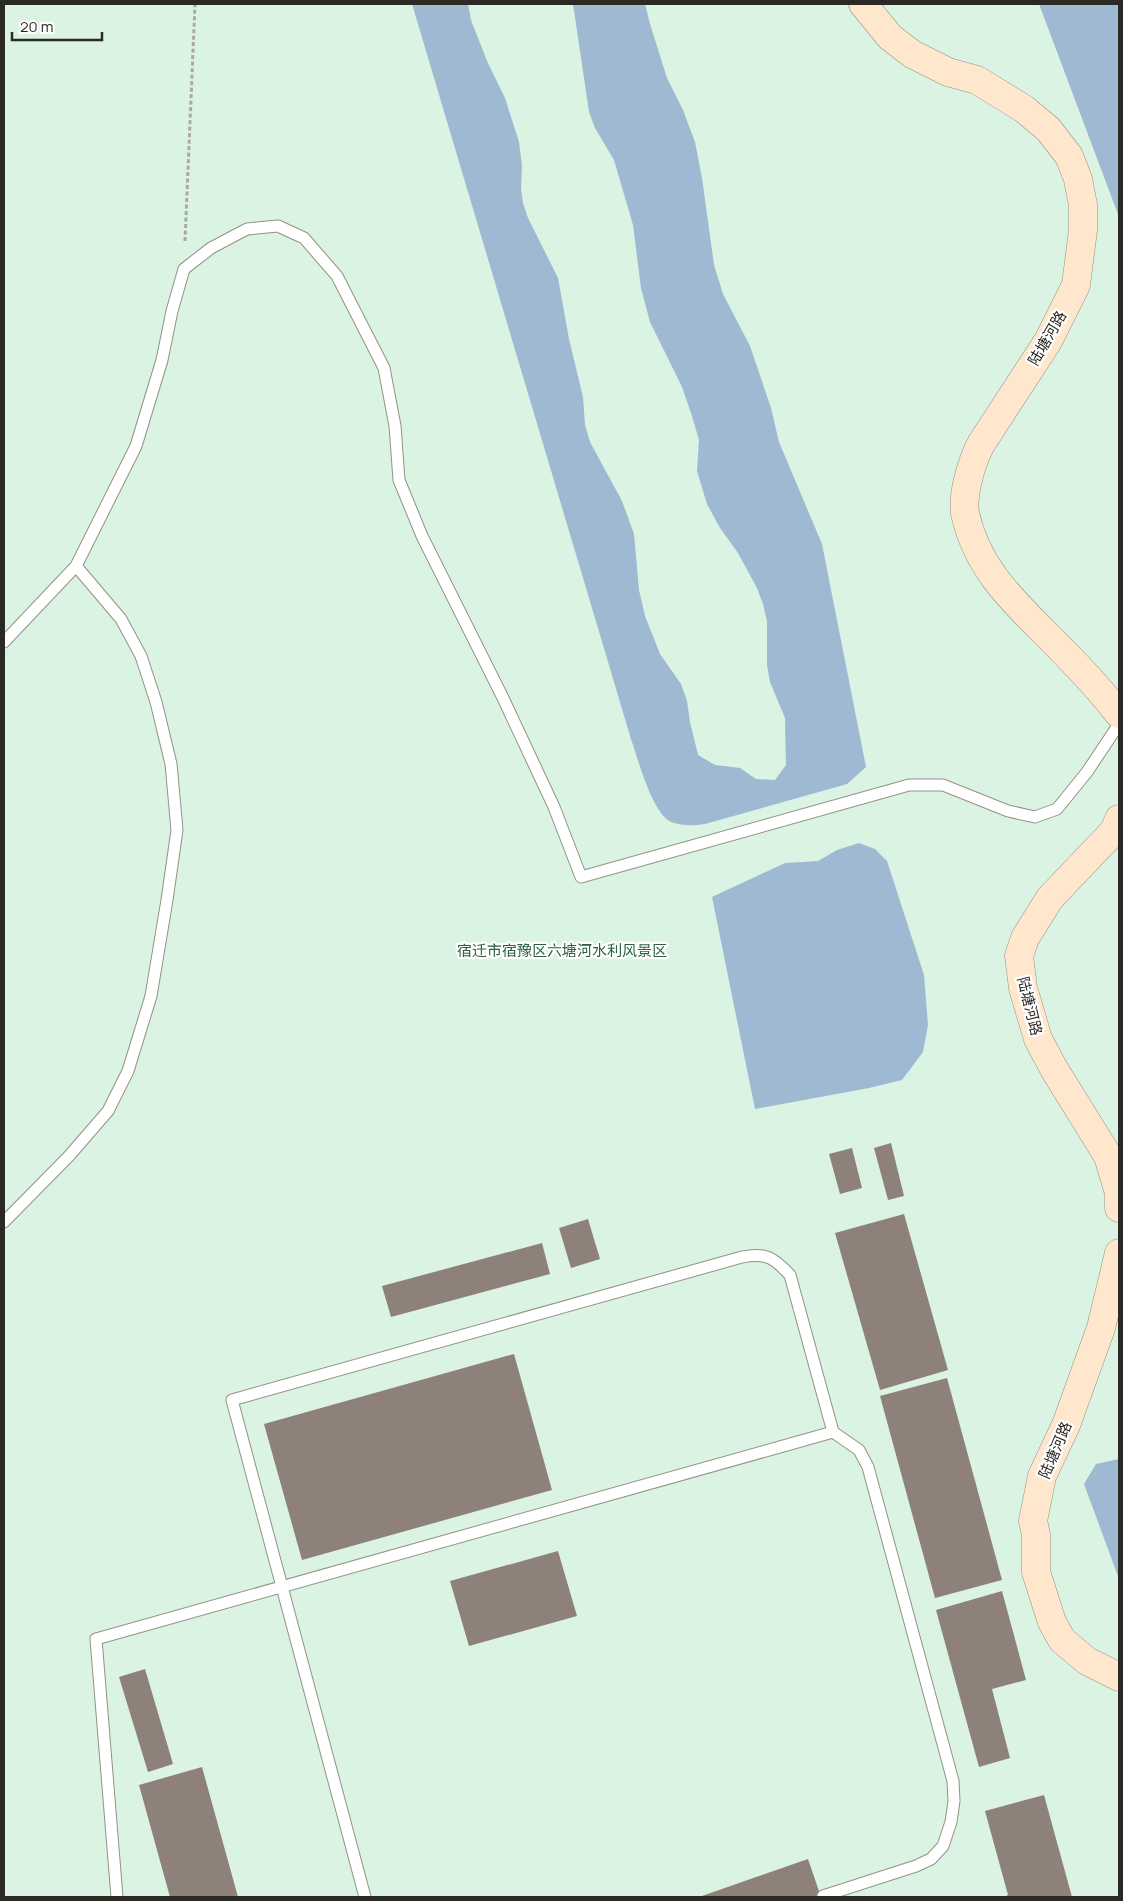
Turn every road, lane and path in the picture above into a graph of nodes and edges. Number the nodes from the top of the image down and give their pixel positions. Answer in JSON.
{"nodes":[{"id":1,"x":195,"y":4,"type":"edge"},
{"id":2,"x":863,"y":4,"type":"edge"},
{"id":3,"x":184,"y":269,"type":"junction"},
{"id":4,"x":76,"y":566,"type":"junction"},
{"id":5,"x":4,"y":642,"type":"edge"},
{"id":6,"x":1119,"y":714,"type":"edge"},
{"id":7,"x":1119,"y":724,"type":"edge"},
{"id":8,"x":1119,"y":819,"type":"edge"},
{"id":9,"x":1119,"y":1208,"type":"edge"},
{"id":10,"x":4,"y":1222,"type":"edge"},
{"id":11,"x":1119,"y":1253,"type":"edge"},
{"id":12,"x":833,"y":1432,"type":"junction"},
{"id":13,"x":280,"y":1587,"type":"junction"},
{"id":14,"x":1119,"y":1677,"type":"edge"},
{"id":15,"x":823,"y":1896,"type":"edge"},
{"id":16,"x":117,"y":1897,"type":"edge"},
{"id":17,"x":365,"y":1897,"type":"edge"}],
"edges":[{"from":1,"to":3,"type":"path"},
{"from":2,"to":6,"type":"street","name":"陆塘河路"},
{"from":3,"to":4,"type":"lane"},
{"from":3,"to":7,"type":"lane"},
{"from":4,"to":5,"type":"lane"},
{"from":4,"to":10,"type":"lane"},
{"from":8,"to":9,"type":"street","name":"陆塘河路"},
{"from":11,"to":14,"type":"street","name":"陆塘河路"},
{"from":12,"to":13,"type":"lane"},
{"from":12,"to":13,"type":"lane"},
{"from":12,"to":15,"type":"lane"},
{"from":13,"to":16,"type":"lane"},
{"from":13,"to":17,"type":"lane"}]}
